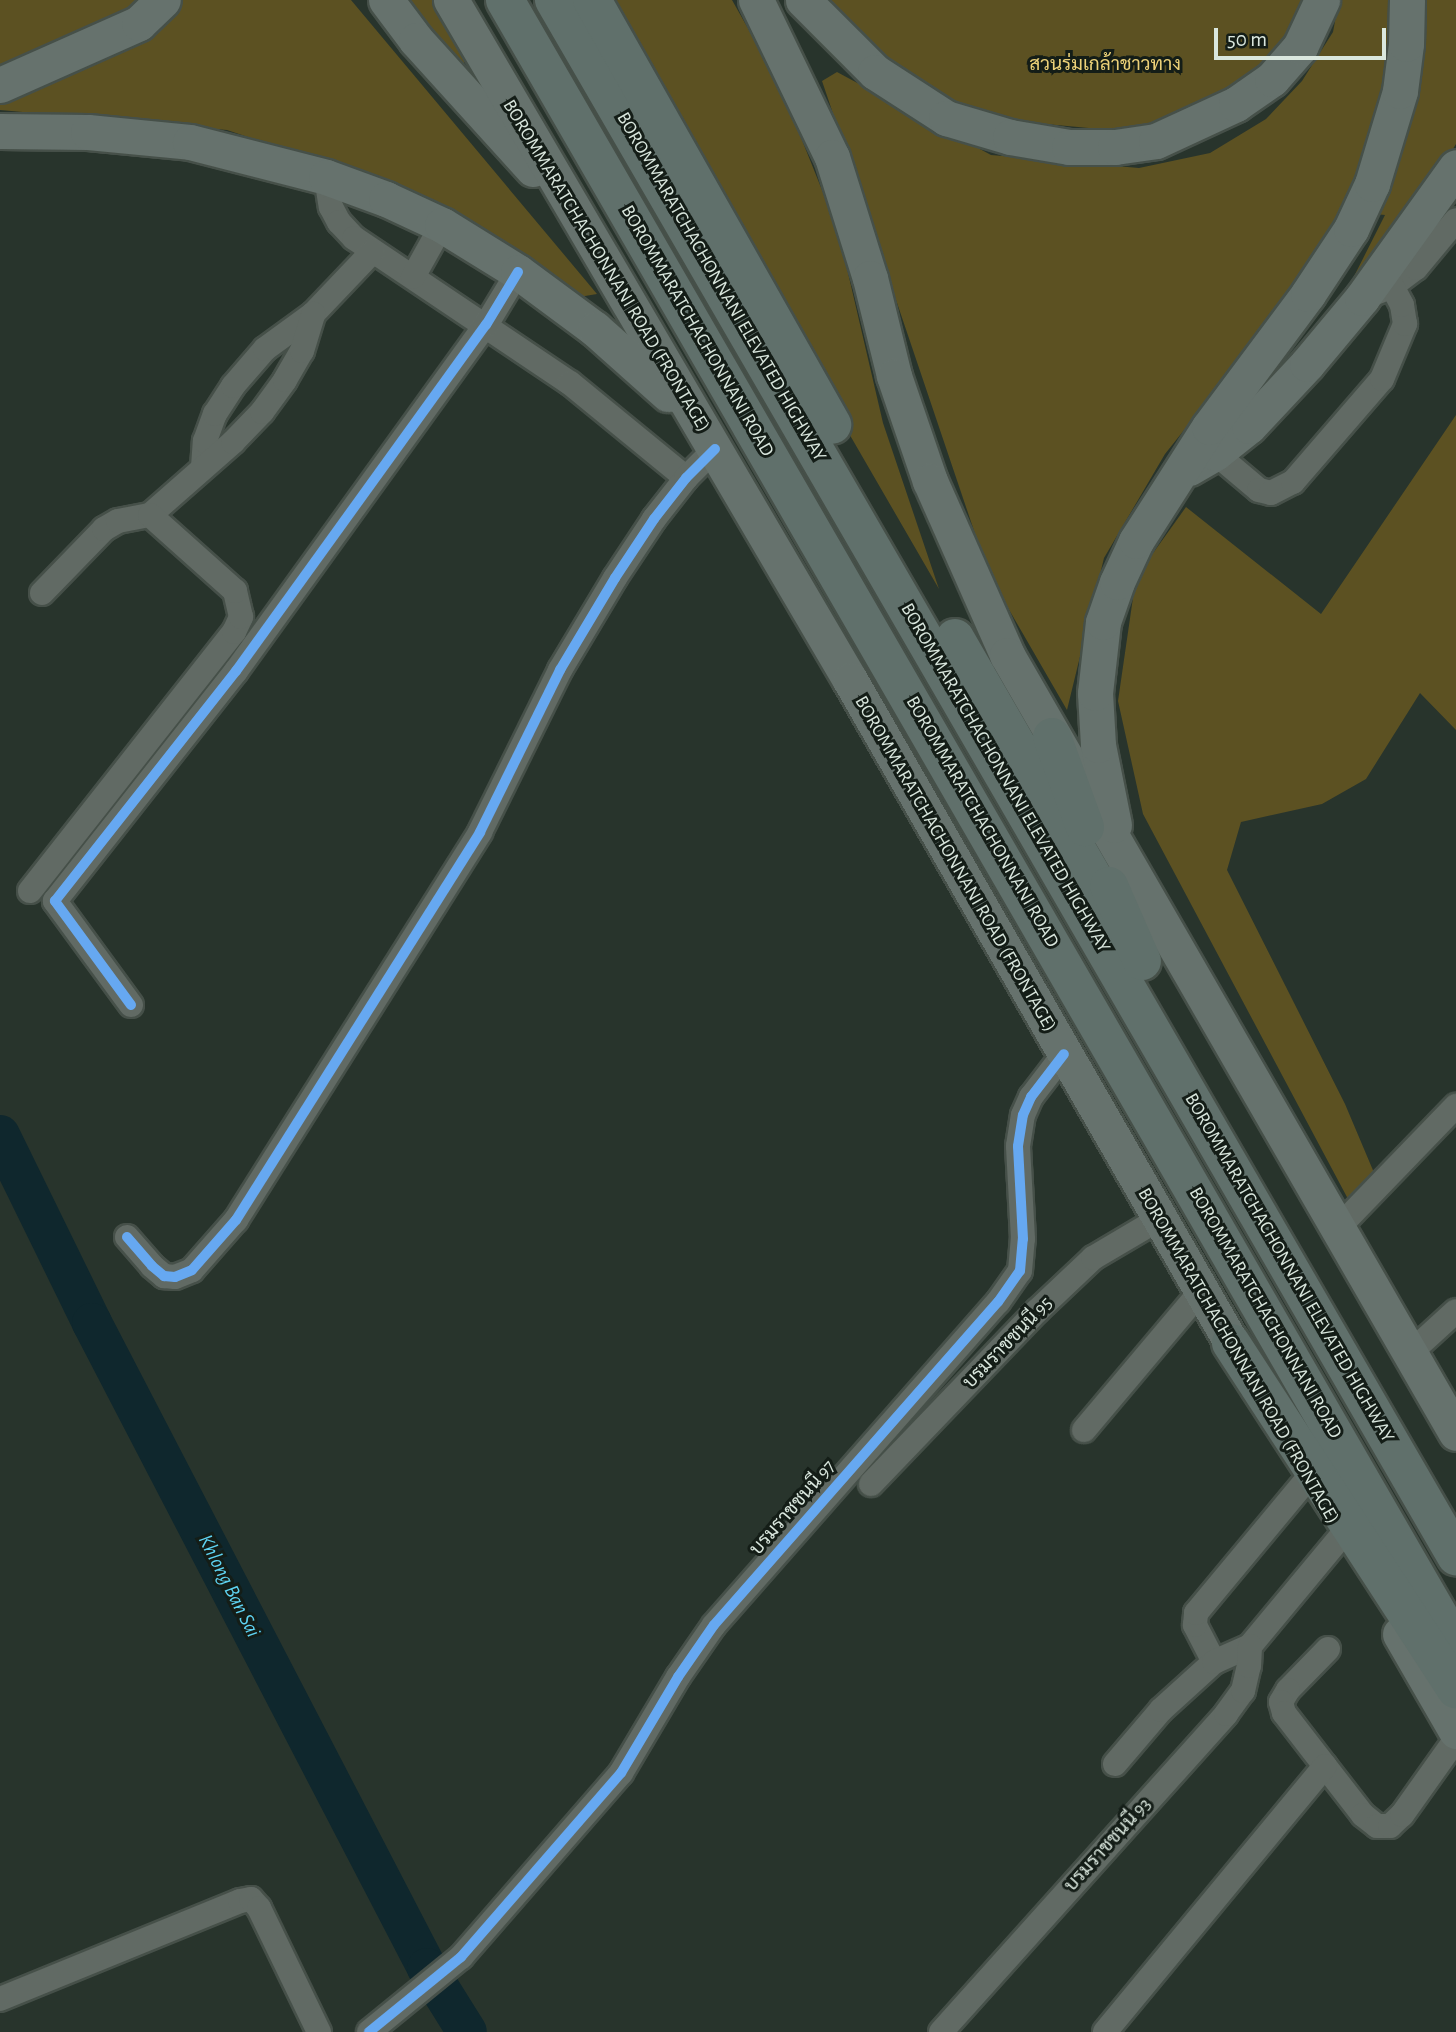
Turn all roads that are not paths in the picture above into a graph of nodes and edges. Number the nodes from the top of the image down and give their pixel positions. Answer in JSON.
{"nodes":[{"id":1,"x":163,"y":0,"type":"edge"},
{"id":2,"x":386,"y":0,"type":"edge"},
{"id":3,"x":451,"y":0,"type":"edge"},
{"id":4,"x":505,"y":0,"type":"edge"},
{"id":5,"x":520,"y":0,"type":"edge"},
{"id":6,"x":554,"y":0,"type":"edge"},
{"id":7,"x":592,"y":0,"type":"edge"},
{"id":8,"x":756,"y":0,"type":"edge"},
{"id":9,"x":803,"y":0,"type":"edge"},
{"id":10,"x":1322,"y":0,"type":"edge"},
{"id":11,"x":1407,"y":0,"type":"edge"},
{"id":12,"x":0,"y":85,"type":"edge"},
{"id":13,"x":0,"y":131,"type":"edge"},
{"id":14,"x":1456,"y":167,"type":"edge"},
{"id":15,"x":327,"y":177,"type":"junction"},
{"id":16,"x":570,"y":206,"type":"junction"},
{"id":17,"x":1456,"y":220,"type":"edge"},
{"id":18,"x":442,"y":225,"type":"junction"},
{"id":19,"x":372,"y":252,"type":"junction"},
{"id":20,"x":518,"y":272,"type":"junction"},
{"id":21,"x":413,"y":278,"type":"junction"},
{"id":22,"x":1377,"y":292,"type":"junction"},
{"id":23,"x":313,"y":314,"type":"junction"},
{"id":24,"x":486,"y":325,"type":"junction"},
{"id":25,"x":709,"y":439,"type":"junction"},
{"id":26,"x":1215,"y":453,"type":"junction"},
{"id":27,"x":203,"y":467,"type":"junction"},
{"id":28,"x":1182,"y":472,"type":"junction"},
{"id":29,"x":686,"y":478,"type":"junction"},
{"id":30,"x":149,"y":515,"type":"junction"},
{"id":31,"x":42,"y":593,"type":"dead end"},
{"id":32,"x":1052,"y":737,"type":"junction"},
{"id":33,"x":1118,"y":846,"type":"junction"},
{"id":34,"x":30,"y":891,"type":"dead end"},
{"id":35,"x":1142,"y":961,"type":"junction"},
{"id":36,"x":131,"y":1004,"type":"dead end"},
{"id":37,"x":1064,"y":1054,"type":"junction"},
{"id":38,"x":1456,"y":1106,"type":"edge"},
{"id":39,"x":1158,"y":1219,"type":"junction"},
{"id":40,"x":1338,"y":1228,"type":"junction"},
{"id":41,"x":127,"y":1237,"type":"dead end"},
{"id":42,"x":1201,"y":1291,"type":"junction"},
{"id":43,"x":1452,"y":1323,"type":"edge"},
{"id":44,"x":1231,"y":1343,"type":"junction"},
{"id":45,"x":1410,"y":1353,"type":"junction"},
{"id":46,"x":1455,"y":1427,"type":"edge"},
{"id":47,"x":1084,"y":1430,"type":"dead end"},
{"id":48,"x":1309,"y":1477,"type":"junction"},
{"id":49,"x":871,"y":1484,"type":"dead end"},
{"id":50,"x":1456,"y":1509,"type":"edge"},
{"id":51,"x":1343,"y":1534,"type":"junction"},
{"id":52,"x":1456,"y":1556,"type":"edge"},
{"id":53,"x":1456,"y":1622,"type":"edge"},
{"id":54,"x":1456,"y":1645,"type":"edge"},
{"id":55,"x":1250,"y":1646,"type":"junction"},
{"id":56,"x":1328,"y":1649,"type":"dead end"},
{"id":57,"x":1214,"y":1662,"type":"junction"},
{"id":58,"x":1456,"y":1689,"type":"edge"},
{"id":59,"x":1456,"y":1731,"type":"edge"},
{"id":60,"x":1456,"y":1739,"type":"edge"},
{"id":61,"x":1115,"y":1764,"type":"dead end"},
{"id":62,"x":1325,"y":1766,"type":"junction"},
{"id":63,"x":0,"y":1999,"type":"edge"},
{"id":64,"x":319,"y":2032,"type":"edge"},
{"id":65,"x":369,"y":2032,"type":"edge"},
{"id":66,"x":941,"y":2032,"type":"edge"},
{"id":67,"x":1105,"y":2032,"type":"edge"}],
"edges":[{"from":1,"to":12,"type":"main road"},
{"from":2,"to":16,"type":"main road"},
{"from":3,"to":16,"type":"main road","name":"BOROMMARATCHACHONNANI ROAD (FRONTAGE)"},
{"from":4,"to":54,"type":"main road","name":"BOROMMARATCHACHONNANI ROAD"},
{"from":5,"to":53,"type":"main road","name":"BOROMMARATCHACHONNANI ELEVATED HIGHWAY"},
{"from":6,"to":52,"type":"main road","name":"BOROMMARATCHACHONNANI ELEVATED HIGHWAY"},
{"from":7,"to":35,"type":"main road"},
{"from":8,"to":32,"type":"main road"},
{"from":9,"to":10,"type":"main road"},
{"from":11,"to":28,"type":"main road"},
{"from":13,"to":15,"type":"main road"},
{"from":14,"to":22,"type":"main road"},
{"from":15,"to":18,"type":"main road"},
{"from":15,"to":19,"type":"street"},
{"from":16,"to":25,"type":"main road","name":"BOROMMARATCHACHONNANI ROAD (FRONTAGE)"},
{"from":17,"to":22,"type":"street"},
{"from":18,"to":20,"type":"main road"},
{"from":18,"to":21,"type":"street"},
{"from":19,"to":21,"type":"street"},
{"from":19,"to":23,"type":"street"},
{"from":20,"to":24,"type":"street"},
{"from":20,"to":25,"type":"main road"},
{"from":21,"to":24,"type":"street"},
{"from":22,"to":26,"type":"main road"},
{"from":22,"to":26,"type":"street"},
{"from":23,"to":27,"type":"street"},
{"from":23,"to":27,"type":"street"},
{"from":24,"to":29,"type":"street"},
{"from":24,"to":36,"type":"street"},
{"from":25,"to":29,"type":"street"},
{"from":25,"to":37,"type":"main road","name":"BOROMMARATCHACHONNANI ROAD (FRONTAGE)"},
{"from":26,"to":28,"type":"main road"},
{"from":27,"to":30,"type":"street"},
{"from":28,"to":33,"type":"main road"},
{"from":29,"to":41,"type":"street"},
{"from":30,"to":31,"type":"street"},
{"from":30,"to":34,"type":"street"},
{"from":32,"to":33,"type":"main road"},
{"from":32,"to":35,"type":"main road"},
{"from":33,"to":40,"type":"main road"},
{"from":35,"to":50,"type":"main road"},
{"from":37,"to":39,"type":"main road","name":"BOROMMARATCHACHONNANI ROAD (FRONTAGE)"},
{"from":37,"to":65,"type":"street","name":"บรมราชชนนี 97"},
{"from":38,"to":40,"type":"street"},
{"from":39,"to":42,"type":"main road","name":"BOROMMARATCHACHONNANI ROAD (FRONTAGE)"},
{"from":39,"to":49,"type":"street","name":"บรมราชชนนี 95"},
{"from":40,"to":45,"type":"main road"},
{"from":42,"to":44,"type":"main road","name":"BOROMMARATCHACHONNANI ROAD (FRONTAGE)"},
{"from":42,"to":47,"type":"street"},
{"from":43,"to":45,"type":"street"},
{"from":44,"to":48,"type":"main road","name":"BOROMMARATCHACHONNANI ROAD (FRONTAGE)"},
{"from":44,"to":58,"type":"main road"},
{"from":45,"to":46,"type":"main road"},
{"from":48,"to":51,"type":"main road","name":"BOROMMARATCHACHONNANI ROAD (FRONTAGE)"},
{"from":48,"to":57,"type":"street"},
{"from":51,"to":55,"type":"street"},
{"from":51,"to":59,"type":"main road","name":"BOROMMARATCHACHONNANI ROAD (FRONTAGE)"},
{"from":55,"to":57,"type":"street"},
{"from":55,"to":66,"type":"street","name":"บรมราชชนนี 93"},
{"from":56,"to":62,"type":"street"},
{"from":57,"to":61,"type":"street"},
{"from":60,"to":62,"type":"street"},
{"from":62,"to":67,"type":"street"},
{"from":63,"to":64,"type":"street"}]}
